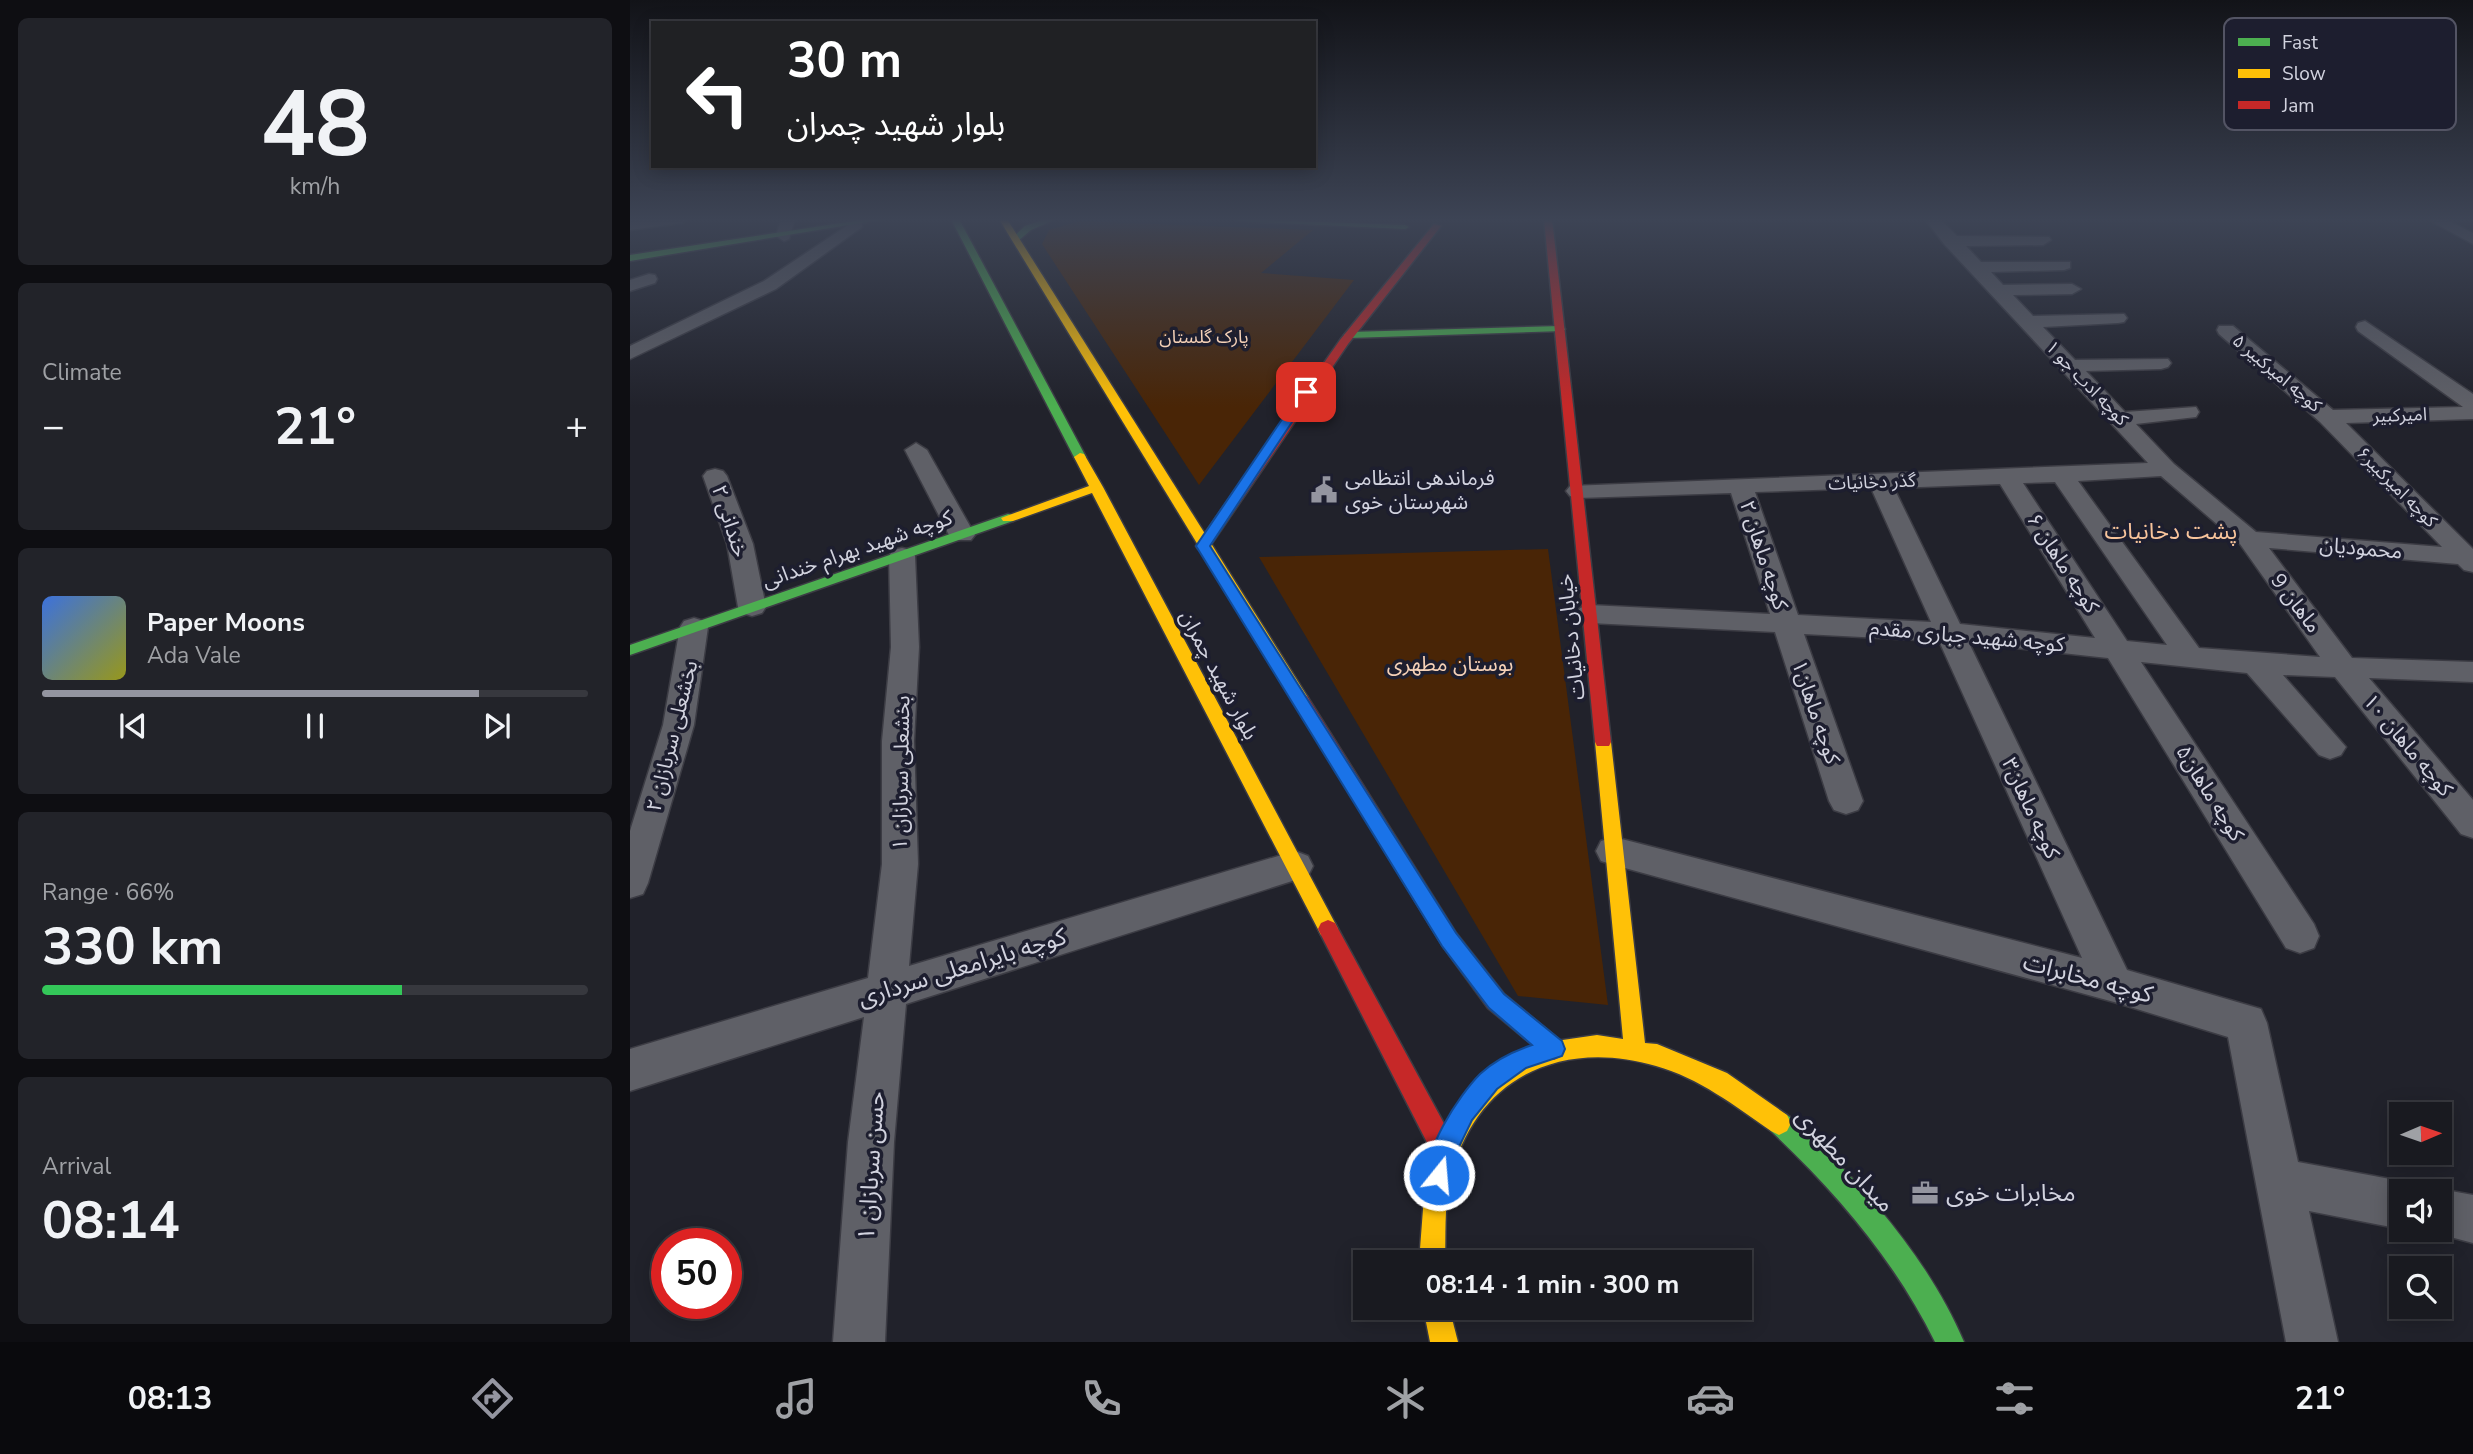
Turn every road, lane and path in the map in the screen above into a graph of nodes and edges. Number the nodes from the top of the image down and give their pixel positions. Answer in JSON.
{"nodes":[{"id":1,"x":775,"y":282,"type":"edge"},
{"id":2,"x":988,"y":282,"type":"edge"},
{"id":3,"x":1041,"y":282,"type":"edge"},
{"id":4,"x":1389,"y":282,"type":"edge"},
{"id":5,"x":1555,"y":282,"type":"edge"},
{"id":6,"x":1989,"y":282,"type":"edge"},
{"id":7,"x":2072,"y":289,"type":"dead end"},
{"id":8,"x":1997,"y":290,"type":"junction"},
{"id":9,"x":2118,"y":318,"type":"dead end"},
{"id":10,"x":2027,"y":322,"type":"junction"},
{"id":11,"x":2365,"y":327,"type":"dead end"},
{"id":12,"x":1560,"y":330,"type":"junction"},
{"id":13,"x":2226,"y":330,"type":"dead end"},
{"id":14,"x":1349,"y":335,"type":"junction"},
{"id":15,"x":630,"y":353,"type":"edge"},
{"id":16,"x":2161,"y":363,"type":"dead end"},
{"id":17,"x":2070,"y":366,"type":"junction"},
{"id":18,"x":2473,"y":404,"type":"edge"},
{"id":19,"x":2188,"y":412,"type":"dead end"},
{"id":20,"x":2473,"y":412,"type":"edge"},
{"id":21,"x":2328,"y":416,"type":"junction"},
{"id":22,"x":2120,"y":419,"type":"junction"},
{"id":23,"x":916,"y":450,"type":"dead end"},
{"id":24,"x":2166,"y":469,"type":"junction"},
{"id":25,"x":2062,"y":475,"type":"junction"},
{"id":26,"x":715,"y":476,"type":"dead end"},
{"id":27,"x":2007,"y":476,"type":"junction"},
{"id":28,"x":1879,"y":481,"type":"junction"},
{"id":29,"x":1097,"y":487,"type":"junction"},
{"id":30,"x":1741,"y":487,"type":"junction"},
{"id":31,"x":1578,"y":491,"type":"junction"},
{"id":32,"x":962,"y":535,"type":"junction"},
{"id":33,"x":2249,"y":539,"type":"junction"},
{"id":34,"x":1203,"y":546,"type":"junction"},
{"id":35,"x":902,"y":556,"type":"junction"},
{"id":36,"x":2471,"y":559,"type":"edge"},
{"id":37,"x":752,"y":607,"type":"junction"},
{"id":38,"x":1590,"y":614,"type":"junction"},
{"id":39,"x":1786,"y":623,"type":"junction"},
{"id":40,"x":694,"y":627,"type":"junction"},
{"id":41,"x":1948,"y":632,"type":"junction"},
{"id":42,"x":630,"y":650,"type":"edge"},
{"id":43,"x":2119,"y":650,"type":"junction"},
{"id":44,"x":2189,"y":655,"type":"junction"},
{"id":45,"x":2256,"y":664,"type":"junction"},
{"id":46,"x":2343,"y":667,"type":"junction"},
{"id":47,"x":2462,"y":672,"type":"edge"},
{"id":48,"x":2473,"y":695,"type":"edge"},
{"id":49,"x":2330,"y":747,"type":"dead end"},
{"id":50,"x":1846,"y":801,"type":"dead end"},
{"id":51,"x":2473,"y":824,"type":"edge"},
{"id":52,"x":1614,"y":851,"type":"junction"},
{"id":53,"x":1295,"y":866,"type":"junction"},
{"id":54,"x":630,"y":883,"type":"edge"},
{"id":55,"x":2300,"y":936,"type":"dead end"},
{"id":56,"x":2115,"y":984,"type":"junction"},
{"id":57,"x":887,"y":990,"type":"junction"},
{"id":58,"x":1554,"y":1049,"type":"junction"},
{"id":59,"x":1635,"y":1051,"type":"junction"},
{"id":60,"x":630,"y":1070,"type":"edge"},
{"id":61,"x":1445,"y":1151,"type":"junction"},
{"id":62,"x":2279,"y":1182,"type":"junction"},
{"id":63,"x":2389,"y":1203,"type":"edge"},
{"id":64,"x":2452,"y":1215,"type":"edge"},
{"id":65,"x":2473,"y":1219,"type":"edge"},
{"id":66,"x":1432,"y":1250,"type":"edge"},
{"id":67,"x":1439,"y":1320,"type":"edge"},
{"id":68,"x":859,"y":1342,"type":"edge"},
{"id":69,"x":1444,"y":1342,"type":"edge"},
{"id":70,"x":1950,"y":1342,"type":"edge"},
{"id":71,"x":2312,"y":1342,"type":"edge"}],
"edges":[{"from":1,"to":15,"type":"street"},
{"from":2,"to":29,"type":"main road","name":"بلوار شهید چمران"},
{"from":3,"to":34,"type":"main road"},
{"from":4,"to":14,"type":"main road"},
{"from":5,"to":12,"type":"main road","name":"خیابان دخانیات"},
{"from":6,"to":8,"type":"street","name":"کوچه ادب جو ۱"},
{"from":7,"to":8,"type":"street"},
{"from":8,"to":10,"type":"street","name":"کوچه ادب جو ۱"},
{"from":9,"to":10,"type":"street"},
{"from":10,"to":17,"type":"street","name":"کوچه ادب جو ۱"},
{"from":11,"to":18,"type":"street"},
{"from":12,"to":14,"type":"main road"},
{"from":12,"to":31,"type":"main road","name":"خیابان دخانیات"},
{"from":13,"to":21,"type":"street","name":"کوچه امیرکبیر ۵"},
{"from":14,"to":34,"type":"main road"},
{"from":16,"to":17,"type":"street"},
{"from":17,"to":22,"type":"street","name":"کوچه ادب جو ۱"},
{"from":19,"to":22,"type":"street"},
{"from":20,"to":21,"type":"street","name":"امیرکبیر"},
{"from":21,"to":36,"type":"street","name":"کوچه امیرکبیر۶"},
{"from":22,"to":24,"type":"street","name":"کوچه ادب جو ۱"},
{"from":23,"to":32,"type":"street"},
{"from":24,"to":25,"type":"street","name":"گذر دخانیات"},
{"from":24,"to":33,"type":"street","name":"کوچه ادب جو ۱"},
{"from":25,"to":27,"type":"street","name":"گذر دخانیات"},
{"from":25,"to":44,"type":"street"},
{"from":26,"to":37,"type":"street","name":"خندانی ۲"},
{"from":27,"to":28,"type":"street","name":"گذر دخانیات"},
{"from":27,"to":43,"type":"street","name":"کوچه ماهان ۶"},
{"from":28,"to":30,"type":"street","name":"گذر دخانیات"},
{"from":28,"to":41,"type":"street","name":"کوچه ماهان۳"},
{"from":29,"to":32,"type":"main road","name":"کوچه شهید بهرام خندانی"},
{"from":29,"to":53,"type":"main road","name":"بلوار شهید چمران"},
{"from":30,"to":31,"type":"street","name":"گذر دخانیات"},
{"from":30,"to":39,"type":"street","name":"کوچه ماهان ۲"},
{"from":31,"to":38,"type":"main road","name":"خیابان دخانیات"},
{"from":32,"to":35,"type":"main road","name":"کوچه شهید بهرام خندانی"},
{"from":33,"to":36,"type":"street","name":"محمودیان"},
{"from":33,"to":46,"type":"street","name":"ماهان 9"},
{"from":34,"to":58,"type":"main road"},
{"from":35,"to":37,"type":"main road","name":"کوچه شهید بهرام خندانی"},
{"from":35,"to":57,"type":"street","name":"بخشعلی سربازان ۱"},
{"from":37,"to":40,"type":"main road","name":"کوچه شهید بهرام خندانی"},
{"from":38,"to":39,"type":"street","name":"کوچه شهید جباری مقدم"},
{"from":38,"to":52,"type":"main road","name":"خیابان دخانیات"},
{"from":39,"to":41,"type":"street","name":"کوچه شهید جباری مقدم"},
{"from":39,"to":50,"type":"street","name":"کوچه ماهان۱"},
{"from":40,"to":42,"type":"main road","name":"کوچه شهید بهرام خندانی"},
{"from":40,"to":54,"type":"street","name":"بخشعلی سربازان ۲"},
{"from":41,"to":43,"type":"street","name":"کوچه شهید جباری مقدم"},
{"from":41,"to":56,"type":"street","name":"کوچه ماهان۳"},
{"from":43,"to":44,"type":"street","name":"کوچه شهید جباری مقدم"},
{"from":43,"to":55,"type":"street","name":"کوچه ماهان۵"},
{"from":44,"to":45,"type":"street","name":"کوچه شهید جباری مقدم"},
{"from":45,"to":46,"type":"street","name":"کوچه شهید جباری مقدم"},
{"from":45,"to":49,"type":"street"},
{"from":46,"to":47,"type":"street","name":"کوچه شهید جباری مقدم"},
{"from":46,"to":51,"type":"street","name":"کوچه ماهان ۱۰"},
{"from":47,"to":48,"type":"street"},
{"from":52,"to":56,"type":"street","name":"کوچه مخابرات"},
{"from":52,"to":59,"type":"main road","name":"خیابان دخانیات"},
{"from":53,"to":57,"type":"street","name":"کوچه بایرامعلی سرداری"},
{"from":53,"to":61,"type":"main road","name":"بلوار شهید چمران"},
{"from":56,"to":62,"type":"street","name":"کوچه مخابرات"},
{"from":57,"to":60,"type":"street","name":"کوچه بایرامعلی سرداری"},
{"from":57,"to":68,"type":"street","name":"حسن سربازان ۱"},
{"from":58,"to":59,"type":"main road","name":"میدان مطهری"},
{"from":58,"to":61,"type":"main road","name":"میدان مطهری"},
{"from":59,"to":70,"type":"main road","name":"میدان مطهری"},
{"from":61,"to":66,"type":"main road","name":"میدان مطهری"},
{"from":62,"to":63,"type":"street"},
{"from":62,"to":71,"type":"street","name":"کوچه مخابرات"},
{"from":64,"to":65,"type":"street"},
{"from":67,"to":69,"type":"main road"}]}
